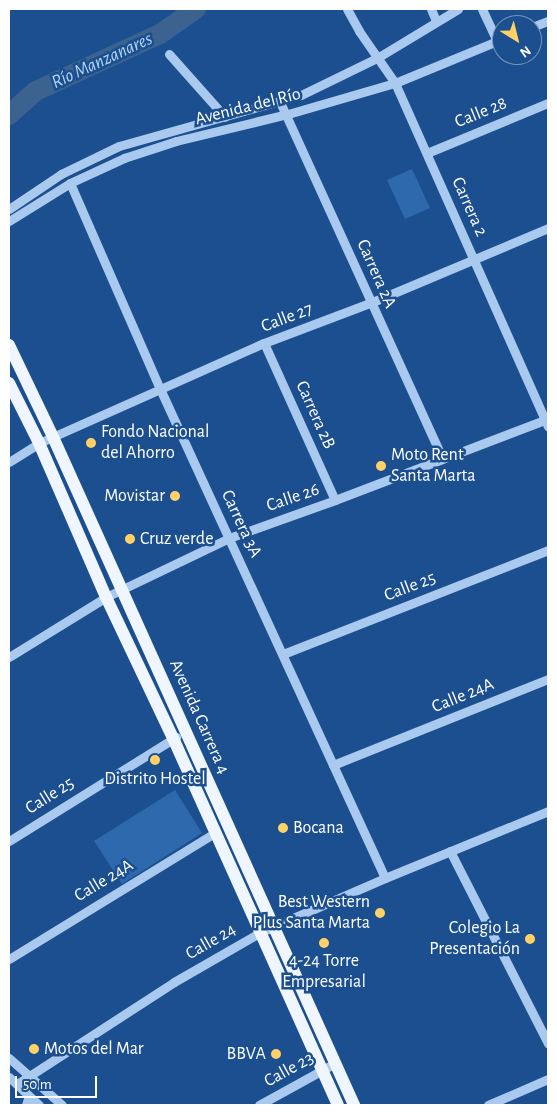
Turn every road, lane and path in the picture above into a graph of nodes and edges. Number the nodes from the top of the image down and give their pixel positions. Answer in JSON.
{"nodes":[{"id":1,"x":347,"y":9,"type":"edge"},
{"id":2,"x":431,"y":9,"type":"edge"},
{"id":3,"x":458,"y":9,"type":"edge"},
{"id":4,"x":482,"y":9,"type":"edge"},
{"id":5,"x":436,"y":21,"type":"junction"},
{"id":6,"x":492,"y":26,"type":"edge"},
{"id":7,"x":492,"y":43,"type":"edge"},
{"id":8,"x":169,"y":54,"type":"dead end"},
{"id":9,"x":377,"y":58,"type":"junction"},
{"id":10,"x":395,"y":82,"type":"junction"},
{"id":11,"x":280,"y":102,"type":"junction"},
{"id":12,"x":548,"y":103,"type":"edge"},
{"id":13,"x":288,"y":114,"type":"junction"},
{"id":14,"x":225,"y":117,"type":"junction"},
{"id":15,"x":427,"y":153,"type":"junction"},
{"id":16,"x":70,"y":183,"type":"junction"},
{"id":17,"x":9,"y":209,"type":"edge"},
{"id":18,"x":9,"y":221,"type":"edge"},
{"id":19,"x":548,"y":228,"type":"edge"},
{"id":20,"x":474,"y":259,"type":"junction"},
{"id":21,"x":370,"y":303,"type":"junction"},
{"id":22,"x":264,"y":343,"type":"junction"},
{"id":23,"x":9,"y":345,"type":"edge"},
{"id":24,"x":9,"y":383,"type":"edge"},
{"id":25,"x":161,"y":391,"type":"junction"},
{"id":26,"x":547,"y":423,"type":"edge"},
{"id":27,"x":52,"y":437,"type":"junction"},
{"id":28,"x":39,"y":443,"type":"junction"},
{"id":29,"x":443,"y":459,"type":"junction"},
{"id":30,"x":9,"y":462,"type":"edge"},
{"id":31,"x":335,"y":500,"type":"junction"},
{"id":32,"x":229,"y":538,"type":"junction"},
{"id":33,"x":548,"y":550,"type":"edge"},
{"id":34,"x":122,"y":590,"type":"junction"},
{"id":35,"x":106,"y":597,"type":"junction"},
{"id":36,"x":283,"y":654,"type":"junction"},
{"id":37,"x":9,"y":657,"type":"edge"},
{"id":38,"x":548,"y":679,"type":"edge"},
{"id":39,"x":185,"y":731,"type":"junction"},
{"id":40,"x":173,"y":738,"type":"junction"},
{"id":41,"x":333,"y":765,"type":"junction"},
{"id":42,"x":548,"y":812,"type":"edge"},
{"id":43,"x":216,"y":832,"type":"junction"},
{"id":44,"x":9,"y":841,"type":"edge"},
{"id":45,"x":450,"y":851,"type":"junction"},
{"id":46,"x":385,"y":878,"type":"junction"},
{"id":47,"x":274,"y":926,"type":"junction"},
{"id":48,"x":261,"y":932,"type":"junction"},
{"id":49,"x":9,"y":959,"type":"edge"},
{"id":50,"x":548,"y":1043,"type":"edge"},
{"id":51,"x":9,"y":1058,"type":"edge"},
{"id":52,"x":335,"y":1064,"type":"junction"},
{"id":53,"x":322,"y":1070,"type":"junction"},
{"id":54,"x":29,"y":1074,"type":"junction"},
{"id":55,"x":9,"y":1077,"type":"edge"},
{"id":56,"x":548,"y":1078,"type":"edge"},
{"id":57,"x":17,"y":1084,"type":"junction"},
{"id":58,"x":29,"y":1096,"type":"junction"},
{"id":59,"x":26,"y":1105,"type":"edge"},
{"id":60,"x":39,"y":1105,"type":"edge"},
{"id":61,"x":62,"y":1105,"type":"edge"},
{"id":62,"x":259,"y":1105,"type":"edge"},
{"id":63,"x":338,"y":1105,"type":"edge"},
{"id":64,"x":354,"y":1105,"type":"edge"},
{"id":65,"x":488,"y":1105,"type":"edge"}],
"edges":[{"from":1,"to":9,"type":"street","name":"Carrera 2"},
{"from":2,"to":5,"type":"street"},
{"from":3,"to":5,"type":"street","name":"Avenida del Río"},
{"from":4,"to":6,"type":"street"},
{"from":5,"to":9,"type":"street","name":"Avenida del Río"},
{"from":7,"to":10,"type":"street","name":"Avenida del Río"},
{"from":8,"to":14,"type":"street"},
{"from":9,"to":10,"type":"street","name":"Carrera 2"},
{"from":9,"to":11,"type":"street","name":"Avenida del Río"},
{"from":10,"to":13,"type":"street","name":"Avenida del Río"},
{"from":10,"to":15,"type":"street","name":"Carrera 2"},
{"from":11,"to":13,"type":"street","name":"Carrera 2A"},
{"from":11,"to":14,"type":"street","name":"Avenida del Río"},
{"from":12,"to":15,"type":"street","name":"Calle 28"},
{"from":13,"to":16,"type":"street","name":"Avenida del Río"},
{"from":13,"to":21,"type":"street","name":"Carrera 2A"},
{"from":14,"to":17,"type":"street","name":"Avenida del Río"},
{"from":15,"to":20,"type":"street","name":"Carrera 2"},
{"from":16,"to":18,"type":"street","name":"Avenida del Río"},
{"from":16,"to":25,"type":"street","name":"Carrera 3A"},
{"from":19,"to":20,"type":"street","name":"Calle 27"},
{"from":20,"to":21,"type":"street","name":"Calle 27"},
{"from":20,"to":26,"type":"street","name":"Carrera 2"},
{"from":21,"to":22,"type":"street","name":"Calle 27"},
{"from":21,"to":29,"type":"street","name":"Carrera 2A"},
{"from":22,"to":25,"type":"street","name":"Calle 27"},
{"from":22,"to":31,"type":"street","name":"Carrera 2B"},
{"from":23,"to":27,"type":"main road","name":"Avenida Carrera 4"},
{"from":24,"to":28,"type":"main road","name":"Avenida Carrera 4"},
{"from":25,"to":27,"type":"street","name":"Calle 27"},
{"from":25,"to":32,"type":"street","name":"Carrera 3A"},
{"from":26,"to":29,"type":"street","name":"Calle 26"},
{"from":27,"to":28,"type":"street","name":"Calle 27"},
{"from":27,"to":34,"type":"main road","name":"Avenida Carrera 4"},
{"from":28,"to":30,"type":"street","name":"Calle 27"},
{"from":28,"to":35,"type":"main road","name":"Avenida Carrera 4"},
{"from":29,"to":31,"type":"street","name":"Calle 26"},
{"from":31,"to":32,"type":"street","name":"Calle 26"},
{"from":32,"to":34,"type":"street","name":"Calle 26"},
{"from":32,"to":36,"type":"street","name":"Carrera 3A"},
{"from":33,"to":36,"type":"street","name":"Calle 25"},
{"from":34,"to":35,"type":"street","name":"Calle 26"},
{"from":34,"to":39,"type":"main road","name":"Avenida Carrera 4"},
{"from":35,"to":37,"type":"street","name":"Calle 26"},
{"from":35,"to":40,"type":"main road","name":"Avenida Carrera 4"},
{"from":36,"to":41,"type":"street","name":"Carrera 3A"},
{"from":38,"to":41,"type":"street","name":"Calle 24A"},
{"from":39,"to":40,"type":"street","name":"Calle 25"},
{"from":39,"to":47,"type":"main road","name":"Avenida Carrera 4"},
{"from":40,"to":43,"type":"main road","name":"Avenida Carrera 4"},
{"from":40,"to":44,"type":"street","name":"Calle 25"},
{"from":41,"to":46,"type":"street","name":"Carrera 3A"},
{"from":42,"to":45,"type":"street","name":"Calle 24"},
{"from":43,"to":48,"type":"main road","name":"Avenida Carrera 4"},
{"from":43,"to":49,"type":"street","name":"Calle 24A"},
{"from":45,"to":46,"type":"street","name":"Calle 24"},
{"from":45,"to":50,"type":"street"},
{"from":46,"to":47,"type":"street","name":"Calle 24"},
{"from":47,"to":48,"type":"street","name":"Calle 24"},
{"from":47,"to":52,"type":"main road","name":"Avenida Carrera 4"},
{"from":48,"to":53,"type":"main road","name":"Avenida Carrera 4"},
{"from":48,"to":54,"type":"street","name":"Calle 24"},
{"from":51,"to":54,"type":"street"},
{"from":52,"to":53,"type":"street","name":"Calle 23"},
{"from":52,"to":64,"type":"main road","name":"Avenida Carrera 4"},
{"from":53,"to":62,"type":"street","name":"Calle 23"},
{"from":53,"to":63,"type":"main road","name":"Avenida Carrera 4"},
{"from":54,"to":57,"type":"street","name":"Calle 24"},
{"from":54,"to":61,"type":"street"},
{"from":55,"to":57,"type":"street"},
{"from":56,"to":65,"type":"street"},
{"from":57,"to":58,"type":"street"},
{"from":58,"to":59,"type":"street"},
{"from":58,"to":60,"type":"street"}]}
